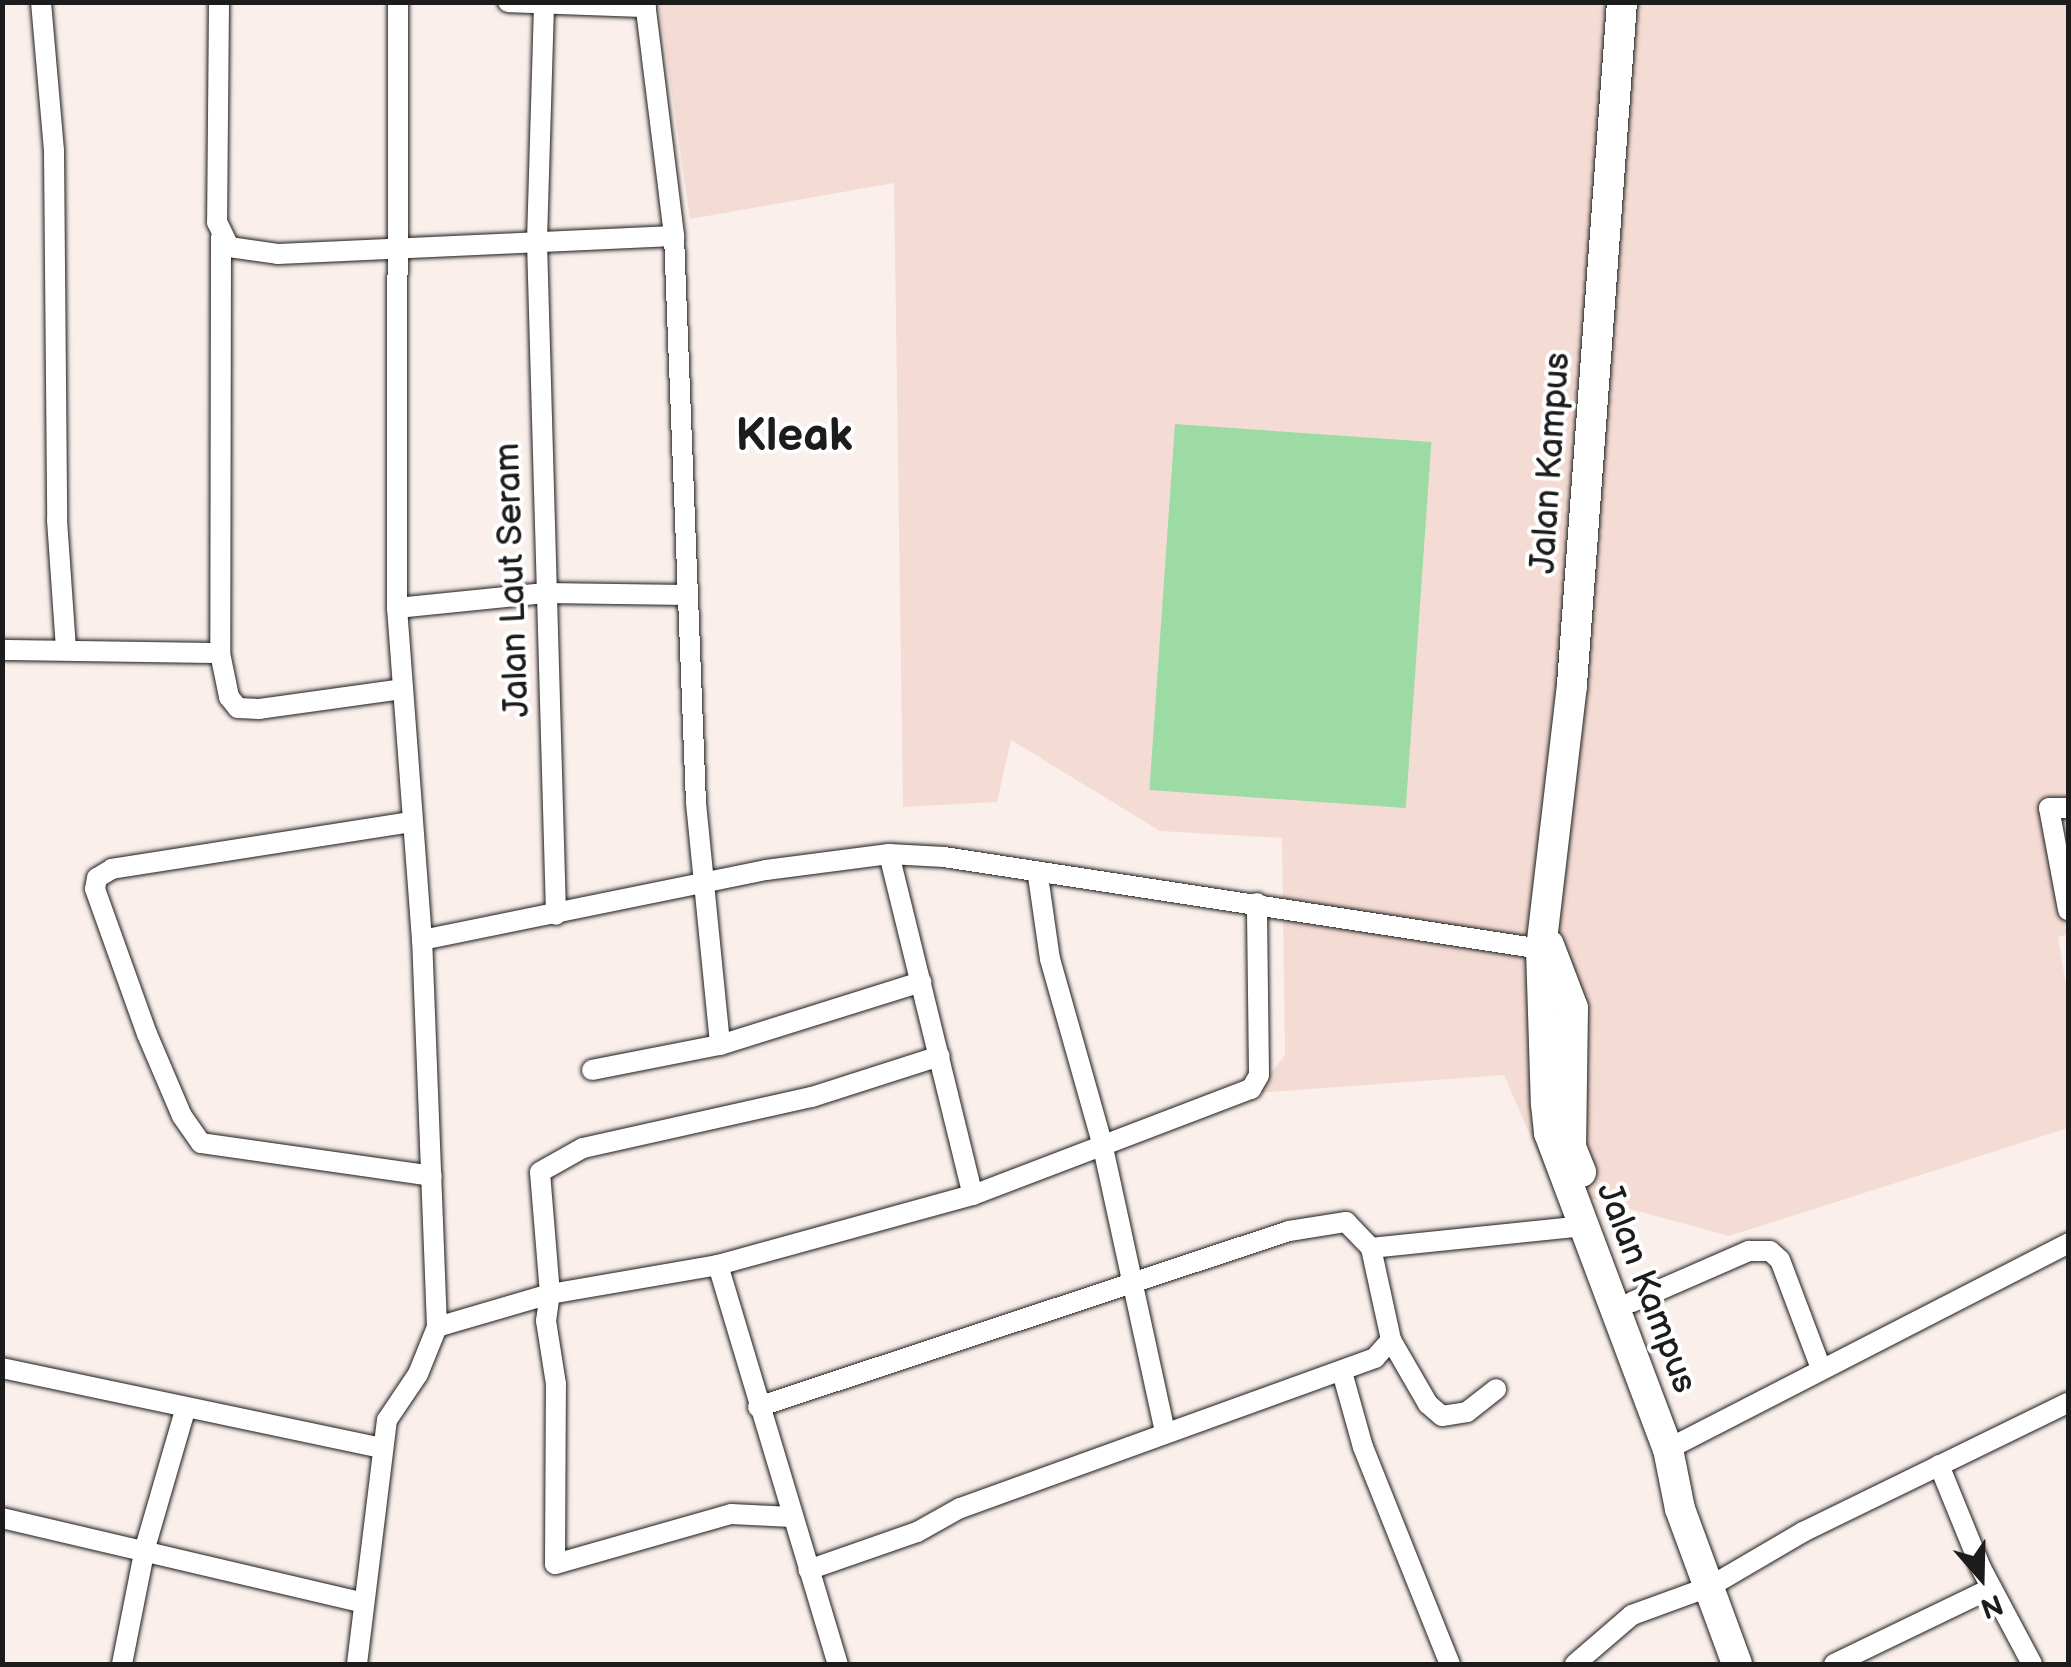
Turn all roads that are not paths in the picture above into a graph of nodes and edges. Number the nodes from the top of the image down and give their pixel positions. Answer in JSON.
{"nodes":[{"id":1,"x":41,"y":2,"type":"edge"},
{"id":2,"x":219,"y":2,"type":"edge"},
{"id":3,"x":398,"y":2,"type":"edge"},
{"id":4,"x":508,"y":2,"type":"edge"},
{"id":5,"x":1622,"y":2,"type":"edge"},
{"id":6,"x":544,"y":4,"type":"edge"},
{"id":7,"x":646,"y":4,"type":"edge"},
{"id":8,"x":674,"y":236,"type":"junction"},
{"id":9,"x":222,"y":237,"type":"junction"},
{"id":10,"x":537,"y":242,"type":"junction"},
{"id":11,"x":400,"y":244,"type":"junction"},
{"id":12,"x":544,"y":594,"type":"junction"},
{"id":13,"x":687,"y":596,"type":"junction"},
{"id":14,"x":397,"y":608,"type":"junction"},
{"id":15,"x":66,"y":648,"type":"junction"},
{"id":16,"x":2,"y":650,"type":"edge"},
{"id":17,"x":220,"y":653,"type":"junction"},
{"id":18,"x":403,"y":689,"type":"junction"},
{"id":19,"x":2068,"y":808,"type":"edge"},
{"id":20,"x":412,"y":822,"type":"junction"},
{"id":21,"x":889,"y":854,"type":"junction"},
{"id":22,"x":1038,"y":876,"type":"junction"},
{"id":23,"x":702,"y":885,"type":"junction"},
{"id":24,"x":1258,"y":903,"type":"junction"},
{"id":25,"x":2068,"y":910,"type":"edge"},
{"id":26,"x":556,"y":915,"type":"junction"},
{"id":27,"x":1542,"y":938,"type":"junction"},
{"id":28,"x":422,"y":940,"type":"junction"},
{"id":29,"x":921,"y":982,"type":"junction"},
{"id":30,"x":720,"y":1045,"type":"junction"},
{"id":31,"x":940,"y":1056,"type":"junction"},
{"id":32,"x":592,"y":1070,"type":"dead end"},
{"id":33,"x":1102,"y":1143,"type":"junction"},
{"id":34,"x":432,"y":1176,"type":"junction"},
{"id":35,"x":973,"y":1195,"type":"junction"},
{"id":36,"x":1584,"y":1226,"type":"junction"},
{"id":37,"x":2068,"y":1243,"type":"edge"},
{"id":38,"x":1370,"y":1248,"type":"junction"},
{"id":39,"x":718,"y":1265,"type":"junction"},
{"id":40,"x":1135,"y":1285,"type":"junction"},
{"id":41,"x":550,"y":1294,"type":"junction"},
{"id":42,"x":1632,"y":1302,"type":"junction"},
{"id":43,"x":437,"y":1327,"type":"junction"},
{"id":44,"x":1391,"y":1340,"type":"junction"},
{"id":45,"x":1820,"y":1366,"type":"junction"},
{"id":46,"x":2,"y":1368,"type":"edge"},
{"id":47,"x":1342,"y":1372,"type":"junction"},
{"id":48,"x":1496,"y":1389,"type":"dead end"},
{"id":49,"x":2068,"y":1403,"type":"edge"},
{"id":50,"x":758,"y":1407,"type":"junction"},
{"id":51,"x":186,"y":1410,"type":"junction"},
{"id":52,"x":1166,"y":1432,"type":"junction"},
{"id":53,"x":1676,"y":1445,"type":"junction"},
{"id":54,"x":381,"y":1448,"type":"junction"},
{"id":55,"x":1939,"y":1465,"type":"junction"},
{"id":56,"x":2,"y":1518,"type":"edge"},
{"id":57,"x":792,"y":1518,"type":"junction"},
{"id":58,"x":145,"y":1548,"type":"junction"},
{"id":59,"x":808,"y":1570,"type":"junction"},
{"id":60,"x":1708,"y":1588,"type":"junction"},
{"id":61,"x":1992,"y":1588,"type":"junction"},
{"id":62,"x":362,"y":1603,"type":"junction"},
{"id":63,"x":122,"y":1664,"type":"edge"},
{"id":64,"x":357,"y":1664,"type":"edge"},
{"id":65,"x":838,"y":1664,"type":"edge"},
{"id":66,"x":1450,"y":1664,"type":"edge"},
{"id":67,"x":1575,"y":1664,"type":"edge"},
{"id":68,"x":1738,"y":1664,"type":"edge"},
{"id":69,"x":1834,"y":1664,"type":"edge"},
{"id":70,"x":2032,"y":1664,"type":"edge"}],
"edges":[{"from":1,"to":15,"type":"street"},
{"from":2,"to":9,"type":"street"},
{"from":3,"to":11,"type":"street"},
{"from":4,"to":6,"type":"street"},
{"from":5,"to":27,"type":"street","name":"Jalan Kampus"},
{"from":6,"to":7,"type":"street"},
{"from":6,"to":10,"type":"street","name":"Jalan Laut Seram"},
{"from":7,"to":8,"type":"street"},
{"from":8,"to":10,"type":"street"},
{"from":8,"to":13,"type":"street"},
{"from":9,"to":11,"type":"street"},
{"from":9,"to":17,"type":"street"},
{"from":10,"to":11,"type":"street"},
{"from":10,"to":12,"type":"street","name":"Jalan Laut Seram"},
{"from":11,"to":14,"type":"street"},
{"from":12,"to":13,"type":"street"},
{"from":12,"to":14,"type":"street"},
{"from":12,"to":26,"type":"street","name":"Jalan Laut Seram"},
{"from":13,"to":23,"type":"street"},
{"from":14,"to":18,"type":"street"},
{"from":15,"to":16,"type":"street"},
{"from":15,"to":17,"type":"street"},
{"from":17,"to":18,"type":"street"},
{"from":18,"to":20,"type":"street"},
{"from":19,"to":25,"type":"street"},
{"from":20,"to":28,"type":"street"},
{"from":20,"to":34,"type":"street"},
{"from":21,"to":22,"type":"street"},
{"from":21,"to":23,"type":"street"},
{"from":21,"to":29,"type":"street"},
{"from":22,"to":24,"type":"street"},
{"from":22,"to":33,"type":"street"},
{"from":23,"to":26,"type":"street"},
{"from":23,"to":30,"type":"street"},
{"from":24,"to":27,"type":"street"},
{"from":24,"to":33,"type":"street"},
{"from":26,"to":28,"type":"street"},
{"from":27,"to":36,"type":"street","name":"Jalan Kampus"},
{"from":27,"to":42,"type":"street","name":"Jalan Kampus"},
{"from":28,"to":34,"type":"street"},
{"from":29,"to":30,"type":"street"},
{"from":29,"to":31,"type":"street"},
{"from":30,"to":32,"type":"street"},
{"from":31,"to":35,"type":"street"},
{"from":31,"to":41,"type":"street"},
{"from":33,"to":35,"type":"street"},
{"from":33,"to":40,"type":"street"},
{"from":34,"to":43,"type":"street"},
{"from":35,"to":39,"type":"street"},
{"from":36,"to":38,"type":"street"},
{"from":36,"to":53,"type":"street","name":"Jalan Kampus"},
{"from":37,"to":45,"type":"street"},
{"from":38,"to":40,"type":"street"},
{"from":38,"to":44,"type":"street"},
{"from":39,"to":41,"type":"street"},
{"from":39,"to":50,"type":"street"},
{"from":40,"to":50,"type":"street"},
{"from":40,"to":52,"type":"street"},
{"from":41,"to":43,"type":"street"},
{"from":41,"to":57,"type":"street"},
{"from":42,"to":45,"type":"street"},
{"from":42,"to":53,"type":"street","name":"Jalan Kampus"},
{"from":43,"to":54,"type":"street"},
{"from":44,"to":47,"type":"street"},
{"from":44,"to":48,"type":"street"},
{"from":45,"to":53,"type":"street"},
{"from":46,"to":51,"type":"street"},
{"from":47,"to":52,"type":"street"},
{"from":47,"to":66,"type":"street"},
{"from":49,"to":55,"type":"street"},
{"from":50,"to":57,"type":"street"},
{"from":51,"to":54,"type":"street"},
{"from":51,"to":58,"type":"street"},
{"from":52,"to":59,"type":"street"},
{"from":53,"to":60,"type":"street","name":"Jalan Kampus"},
{"from":54,"to":62,"type":"street"},
{"from":55,"to":60,"type":"street"},
{"from":55,"to":61,"type":"street"},
{"from":56,"to":58,"type":"street"},
{"from":57,"to":59,"type":"street"},
{"from":58,"to":62,"type":"street"},
{"from":58,"to":63,"type":"street"},
{"from":59,"to":65,"type":"street"},
{"from":60,"to":67,"type":"street"},
{"from":60,"to":68,"type":"street","name":"Jalan Kampus"},
{"from":61,"to":69,"type":"street"},
{"from":61,"to":70,"type":"street"},
{"from":62,"to":64,"type":"street"}]}
